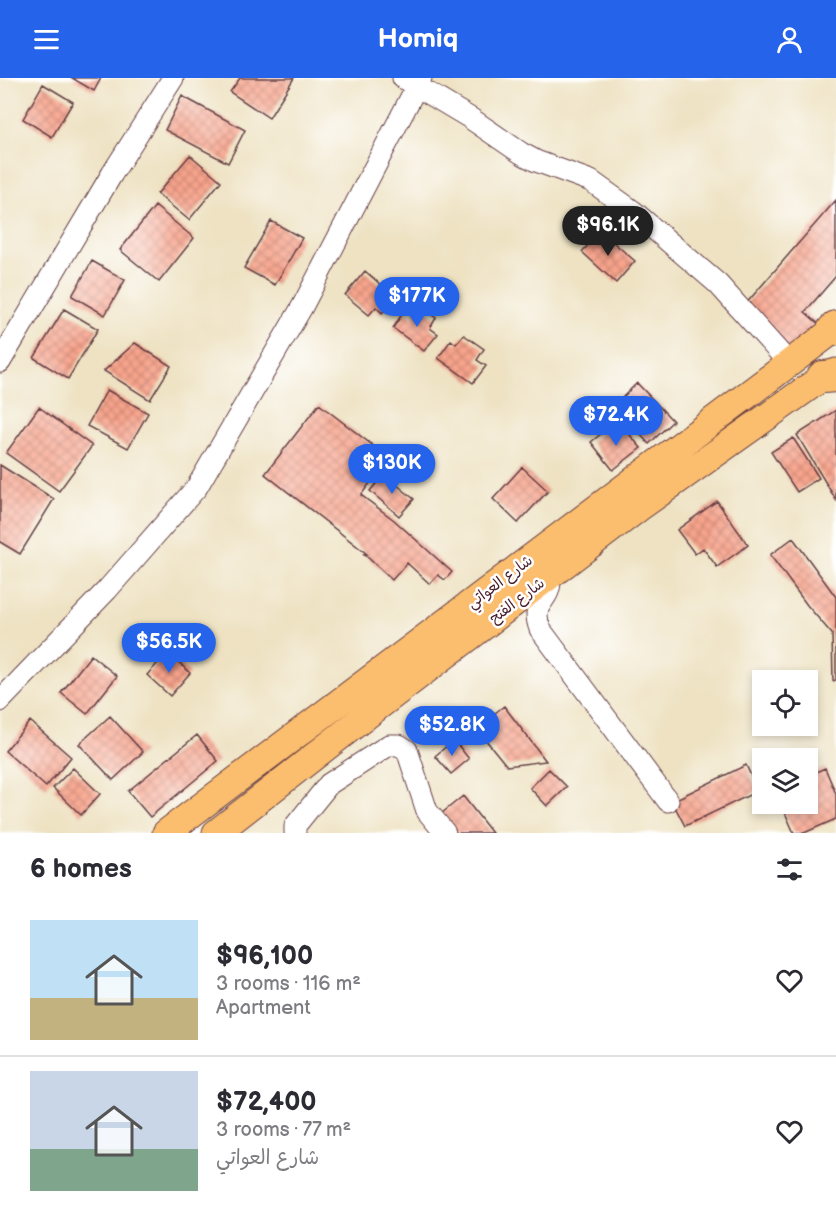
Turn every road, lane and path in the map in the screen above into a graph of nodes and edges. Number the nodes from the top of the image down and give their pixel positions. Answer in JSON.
{"nodes":[{"id":1,"x":173,"y":78,"type":"edge"},
{"id":2,"x":413,"y":80,"type":"edge"},
{"id":3,"x":835,"y":328,"type":"edge"},
{"id":4,"x":0,"y":362,"type":"edge"},
{"id":5,"x":789,"y":363,"type":"junction"},
{"id":6,"x":832,"y":375,"type":"edge"},
{"id":7,"x":550,"y":576,"type":"junction"},
{"id":8,"x":371,"y":695,"type":"junction"},
{"id":9,"x":0,"y":701,"type":"edge"},
{"id":10,"x":309,"y":760,"type":"junction"},
{"id":11,"x":328,"y":784,"type":"junction"},
{"id":12,"x":668,"y":801,"type":"dead end"},
{"id":13,"x":166,"y":833,"type":"edge"},
{"id":14,"x":216,"y":833,"type":"edge"},
{"id":15,"x":295,"y":833,"type":"edge"},
{"id":16,"x":445,"y":833,"type":"edge"}],
"edges":[{"from":1,"to":4,"type":"street"},
{"from":2,"to":5,"type":"street"},
{"from":2,"to":9,"type":"street"},
{"from":3,"to":5,"type":"main road","name":"شارع العواتي"},
{"from":5,"to":8,"type":"main road","name":"شارع العواتي"},
{"from":6,"to":7,"type":"main road","name":"شارع الفتح"},
{"from":7,"to":8,"type":"main road","name":"شارع الفتح"},
{"from":7,"to":12,"type":"street"},
{"from":8,"to":10,"type":"main road","name":"شارع الفتح"},
{"from":8,"to":13,"type":"main road","name":"شارع العواتي"},
{"from":10,"to":11,"type":"street"},
{"from":10,"to":14,"type":"main road","name":"شارع الفتح"},
{"from":11,"to":15,"type":"street"},
{"from":11,"to":16,"type":"street"}]}
